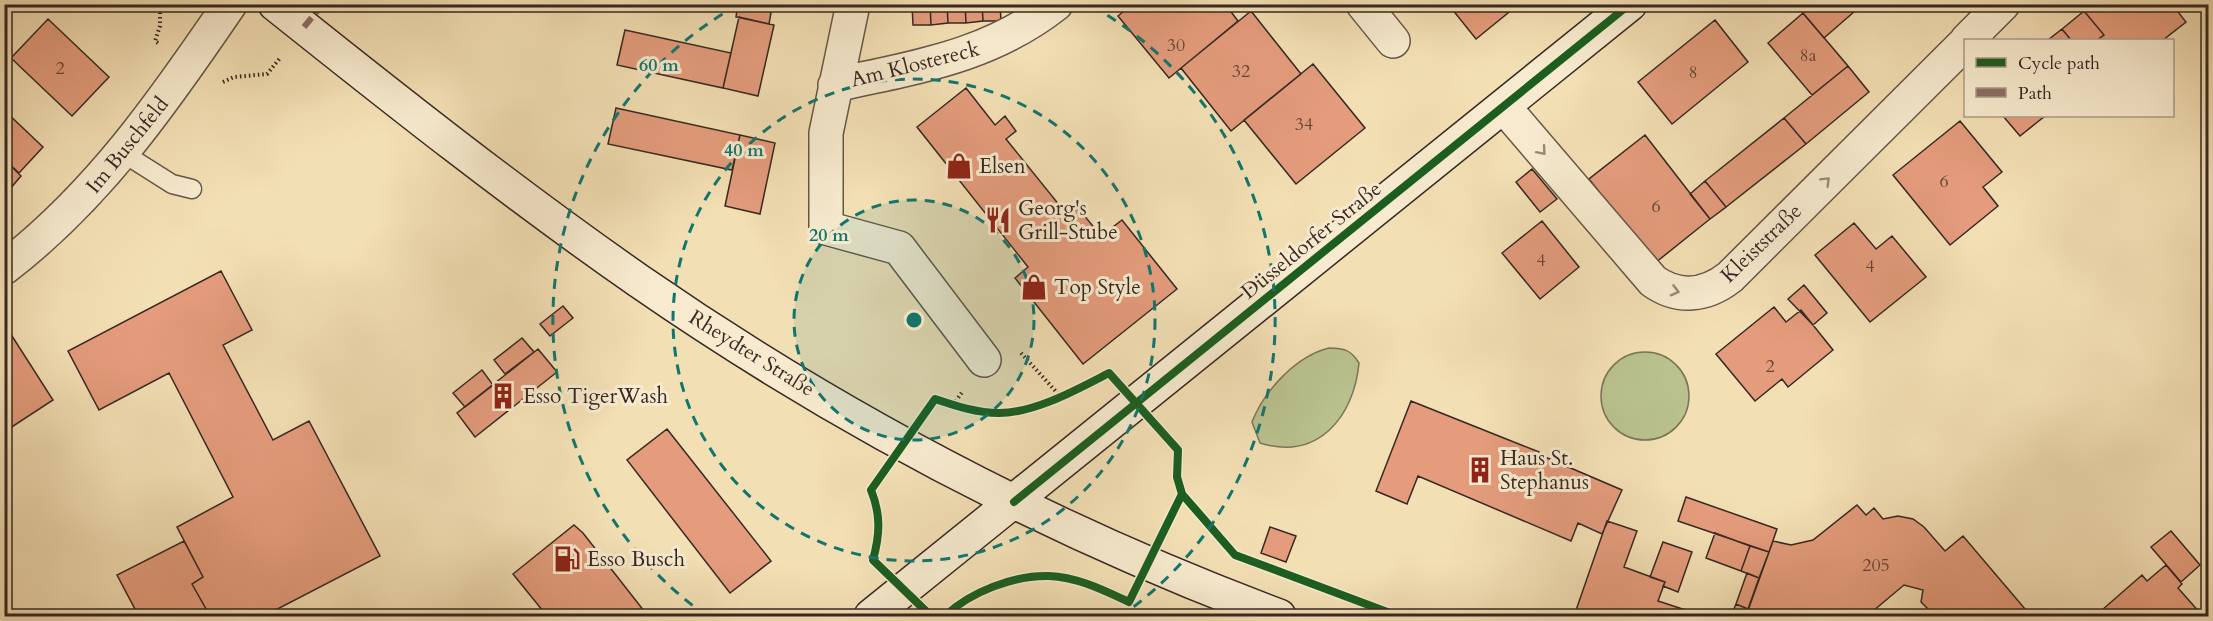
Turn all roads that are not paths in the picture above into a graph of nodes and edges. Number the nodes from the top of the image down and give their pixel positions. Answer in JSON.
{"nodes":[{"id":1,"x":230,"y":4,"type":"edge"},
{"id":2,"x":275,"y":4,"type":"edge"},
{"id":3,"x":853,"y":4,"type":"edge"},
{"id":4,"x":1056,"y":4,"type":"edge"},
{"id":5,"x":1363,"y":4,"type":"edge"},
{"id":6,"x":1630,"y":4,"type":"edge"},
{"id":7,"x":2003,"y":4,"type":"edge"},
{"id":8,"x":1968,"y":39,"type":"edge"},
{"id":9,"x":1393,"y":41,"type":"dead end"},
{"id":10,"x":1964,"y":43,"type":"edge"},
{"id":11,"x":835,"y":85,"type":"junction"},
{"id":12,"x":1504,"y":107,"type":"junction"},
{"id":13,"x":123,"y":153,"type":"junction"},
{"id":14,"x":192,"y":189,"type":"dead end"},
{"id":15,"x":4,"y":268,"type":"edge"},
{"id":16,"x":984,"y":360,"type":"road end"},
{"id":17,"x":1014,"y":502,"type":"junction"},
{"id":18,"x":871,"y":616,"type":"edge"},
{"id":19,"x":1279,"y":616,"type":"edge"}],
"edges":[{"from":1,"to":13,"type":"street","name":"Im Buschfeld"},
{"from":2,"to":17,"type":"street","name":"Rheydter Straße"},
{"from":3,"to":11,"type":"street","name":"Am Klostereck"},
{"from":4,"to":11,"type":"street","name":"Am Klostereck"},
{"from":5,"to":9,"type":"street"},
{"from":6,"to":12,"type":"street","name":"Düsseldorfer Straße"},
{"from":7,"to":8,"type":"street","name":"Kleiststraße"},
{"from":12,"to":10,"type":"street","name":"Kleiststraße","one_way":true},
{"from":11,"to":16,"type":"street","name":"Am Klostereck"},
{"from":12,"to":17,"type":"street","name":"Düsseldorfer Straße"},
{"from":13,"to":14,"type":"lane"},
{"from":13,"to":15,"type":"street","name":"Im Buschfeld"},
{"from":17,"to":18,"type":"street","name":"Düsseldorfer Straße"},
{"from":17,"to":19,"type":"street","name":"Rheydter Straße"}]}
